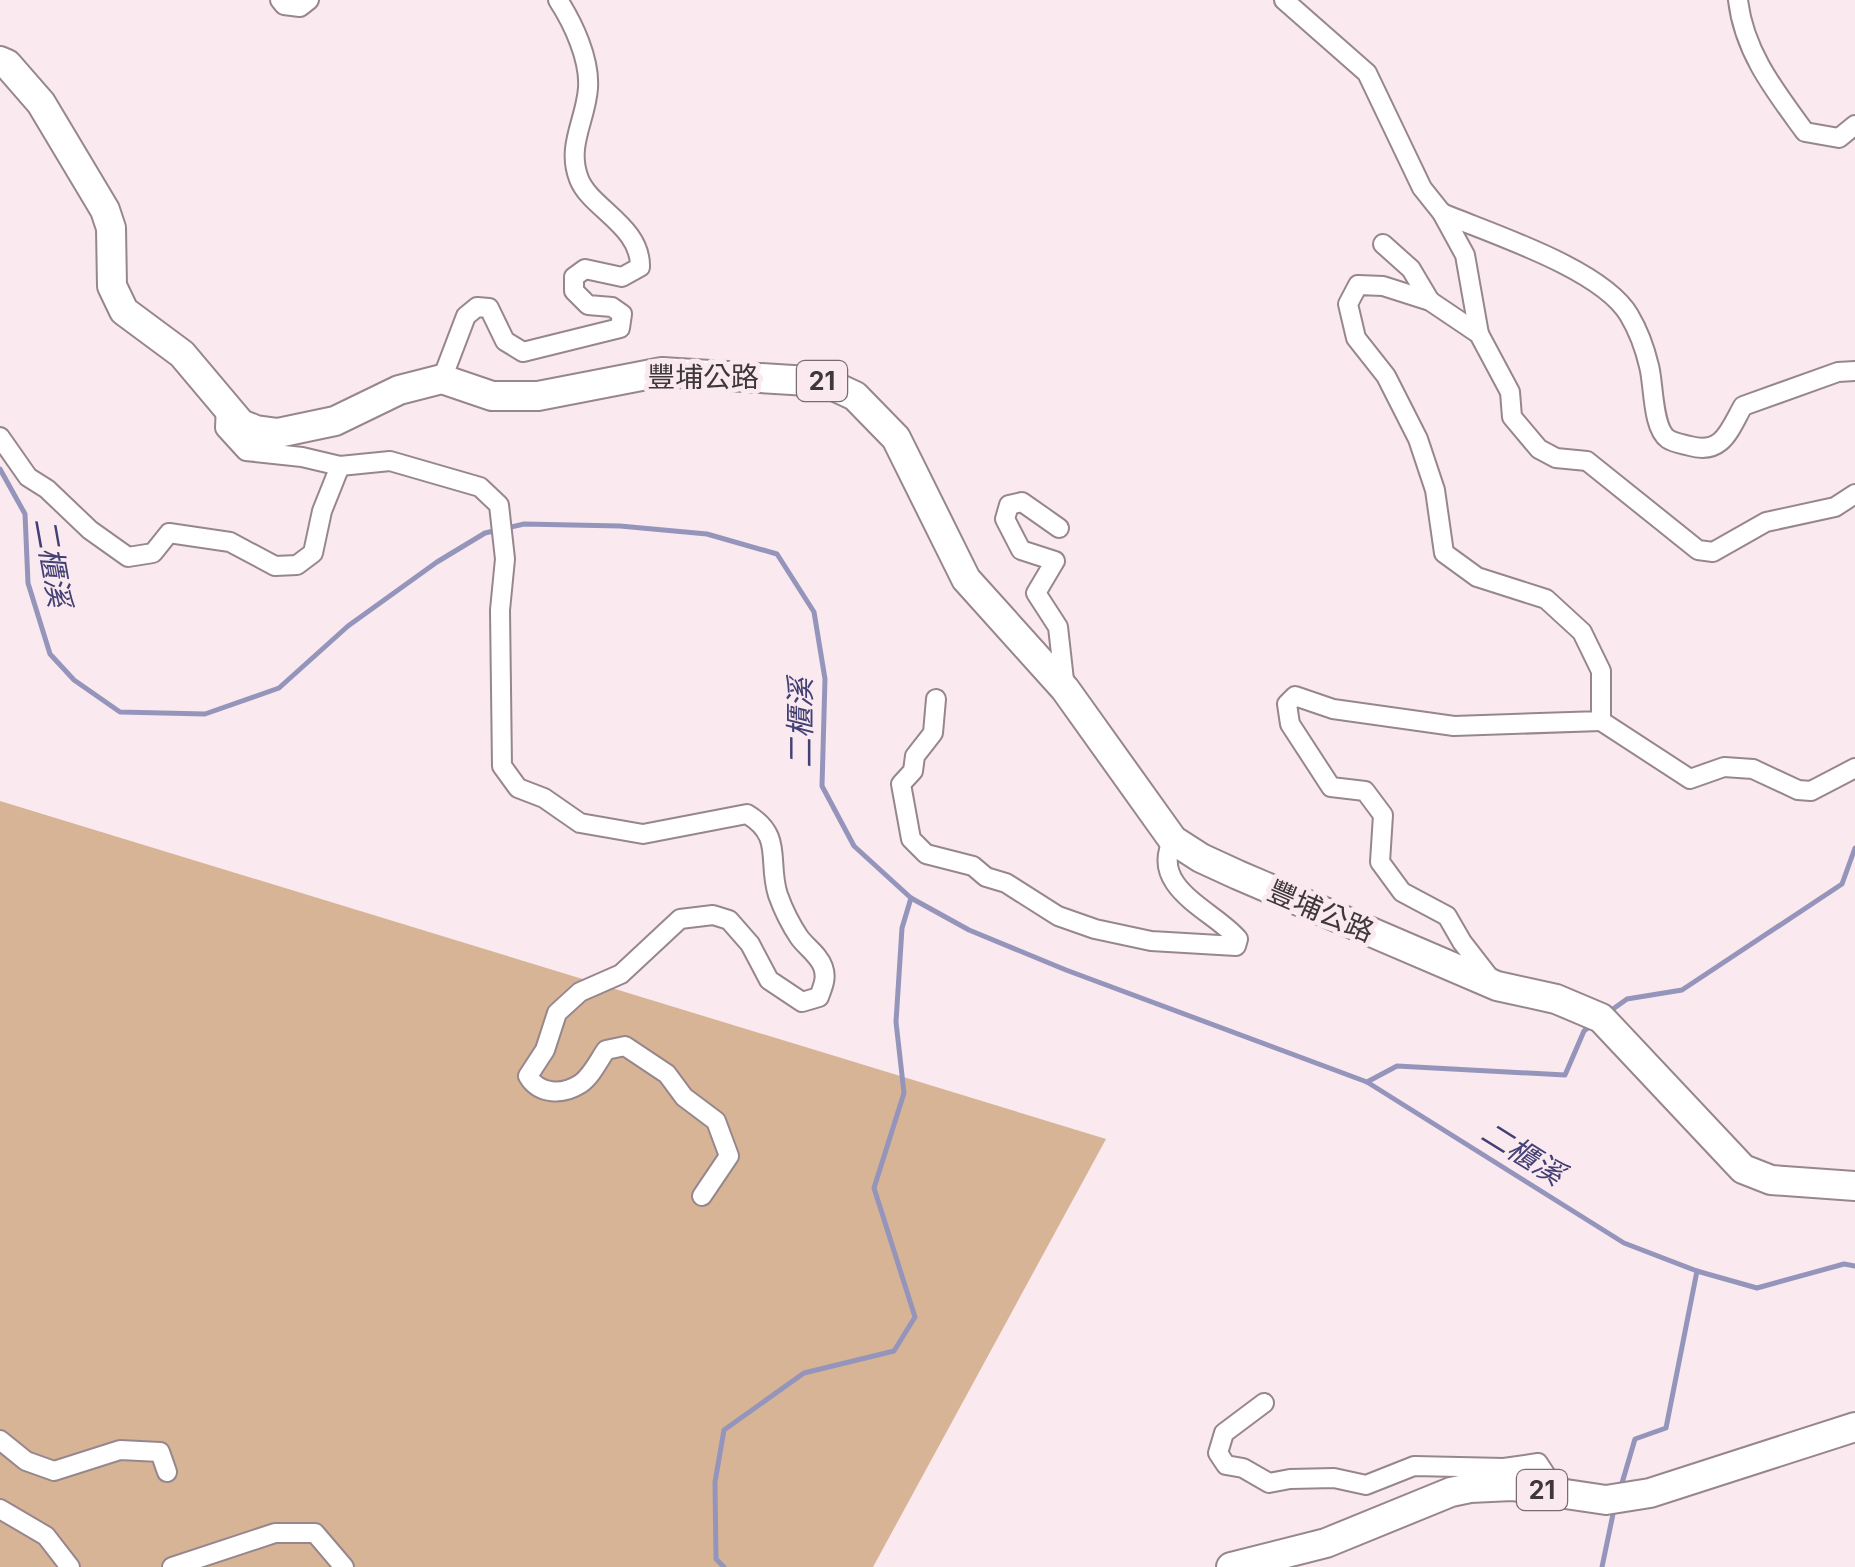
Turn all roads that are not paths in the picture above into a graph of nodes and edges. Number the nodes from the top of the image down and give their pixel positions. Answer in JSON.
{"nodes":[{"id":1,"x":280,"y":0,"type":"edge"},
{"id":2,"x":309,"y":0,"type":"edge"},
{"id":3,"x":558,"y":0,"type":"edge"},
{"id":4,"x":1284,"y":0,"type":"edge"},
{"id":5,"x":1738,"y":0,"type":"edge"},
{"id":6,"x":0,"y":60,"type":"edge"},
{"id":7,"x":1855,"y":125,"type":"edge"},
{"id":8,"x":1442,"y":213,"type":"junction"},
{"id":9,"x":1383,"y":244,"type":"dead end"},
{"id":10,"x":1430,"y":301,"type":"junction"},
{"id":11,"x":1479,"y":334,"type":"junction"},
{"id":12,"x":1855,"y":371,"type":"edge"},
{"id":13,"x":442,"y":380,"type":"junction"},
{"id":14,"x":226,"y":404,"type":"junction"},
{"id":15,"x":0,"y":437,"type":"edge"},
{"id":16,"x":340,"y":466,"type":"junction"},
{"id":17,"x":1855,"y":494,"type":"edge"},
{"id":18,"x":1059,"y":528,"type":"dead end"},
{"id":19,"x":1065,"y":689,"type":"junction"},
{"id":20,"x":936,"y":699,"type":"dead end"},
{"id":21,"x":1602,"y":722,"type":"junction"},
{"id":22,"x":1855,"y":768,"type":"edge"},
{"id":23,"x":1173,"y":840,"type":"junction"},
{"id":24,"x":1497,"y":986,"type":"junction"},
{"id":25,"x":1855,"y":1186,"type":"edge"},
{"id":26,"x":702,"y":1196,"type":"dead end"},
{"id":27,"x":1264,"y":1402,"type":"dead end"},
{"id":28,"x":1855,"y":1427,"type":"edge"},
{"id":29,"x":0,"y":1440,"type":"edge"},
{"id":30,"x":167,"y":1472,"type":"dead end"},
{"id":31,"x":1556,"y":1492,"type":"junction"},
{"id":32,"x":0,"y":1508,"type":"edge"},
{"id":33,"x":70,"y":1567,"type":"edge"},
{"id":34,"x":172,"y":1567,"type":"edge"},
{"id":35,"x":344,"y":1567,"type":"edge"},
{"id":36,"x":1231,"y":1567,"type":"edge"}],
"edges":[{"from":1,"to":2,"type":"street"},
{"from":3,"to":13,"type":"street"},
{"from":4,"to":8,"type":"street"},
{"from":5,"to":7,"type":"street"},
{"from":6,"to":14,"type":"main road"},
{"from":8,"to":11,"type":"street"},
{"from":8,"to":12,"type":"street"},
{"from":9,"to":10,"type":"street"},
{"from":10,"to":11,"type":"street"},
{"from":10,"to":21,"type":"street"},
{"from":11,"to":17,"type":"street"},
{"from":13,"to":14,"type":"main road"},
{"from":13,"to":19,"type":"main road","name":"豐埔公路","number":"21"},
{"from":14,"to":16,"type":"street"},
{"from":15,"to":16,"type":"street"},
{"from":16,"to":26,"type":"street"},
{"from":18,"to":19,"type":"street"},
{"from":19,"to":23,"type":"main road","name":"豐埔公路","number":"21"},
{"from":20,"to":23,"type":"street"},
{"from":21,"to":22,"type":"street"},
{"from":21,"to":24,"type":"street"},
{"from":23,"to":24,"type":"main road","name":"豐埔公路","number":"21"},
{"from":24,"to":25,"type":"main road","name":"豐埔公路","number":"21"},
{"from":27,"to":31,"type":"street"},
{"from":28,"to":31,"type":"main road","number":"21"},
{"from":29,"to":30,"type":"street"},
{"from":31,"to":36,"type":"main road","number":"21"},
{"from":32,"to":33,"type":"street"},
{"from":34,"to":35,"type":"street"}]}
